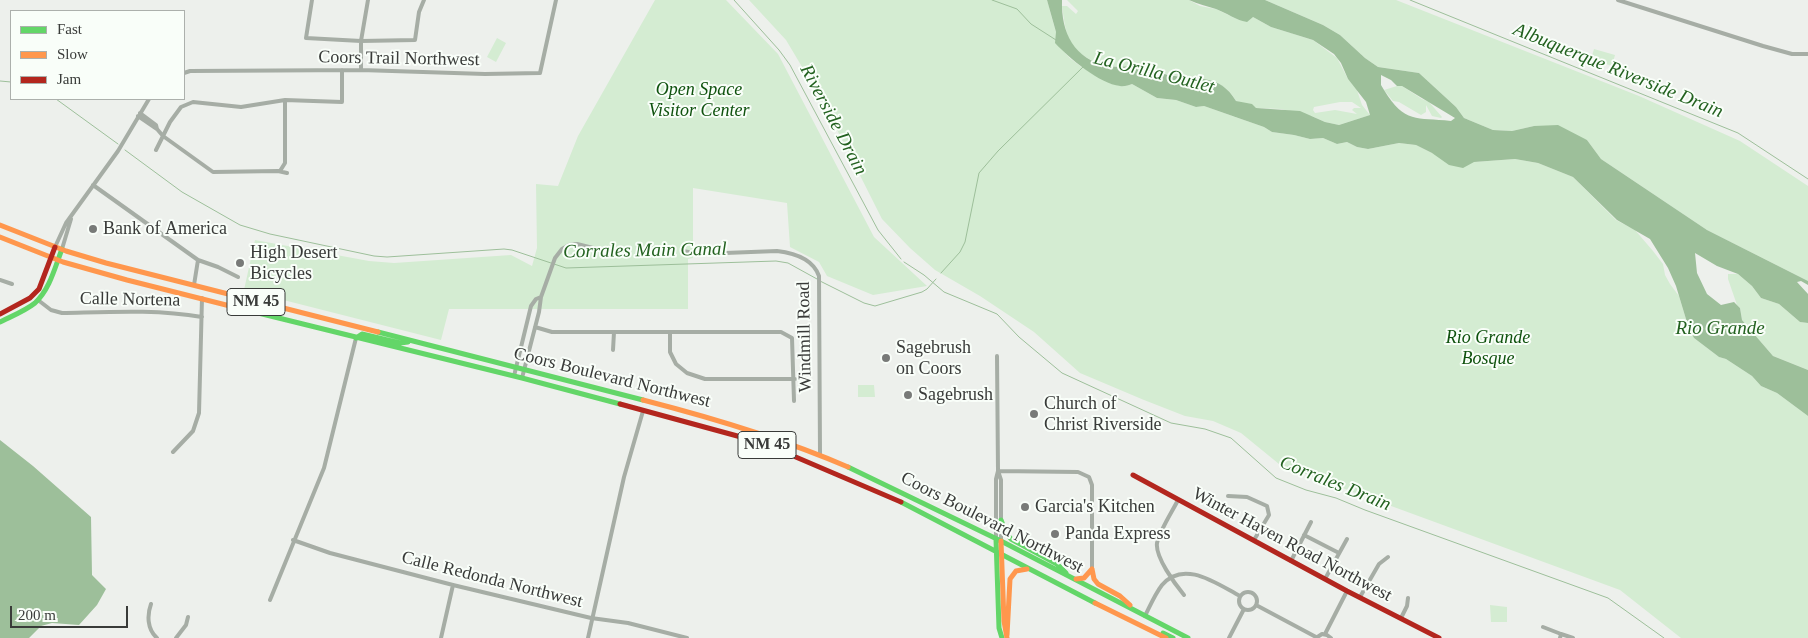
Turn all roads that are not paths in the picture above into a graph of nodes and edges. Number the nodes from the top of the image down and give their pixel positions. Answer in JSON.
{"nodes":[{"id":1,"x":312,"y":0,"type":"edge"},
{"id":2,"x":368,"y":0,"type":"edge"},
{"id":3,"x":424,"y":0,"type":"edge"},
{"id":4,"x":556,"y":0,"type":"edge"},
{"id":5,"x":1618,"y":0,"type":"edge"},
{"id":6,"x":361,"y":41,"type":"junction"},
{"id":7,"x":1808,"y":54,"type":"edge"},
{"id":8,"x":342,"y":70,"type":"junction"},
{"id":9,"x":361,"y":70,"type":"junction"},
{"id":10,"x":185,"y":73,"type":"edge"},
{"id":11,"x":148,"y":100,"type":"edge"},
{"id":12,"x":285,"y":100,"type":"junction"},
{"id":13,"x":139,"y":115,"type":"junction"},
{"id":14,"x":163,"y":136,"type":"junction"},
{"id":15,"x":156,"y":150,"type":"dead end"},
{"id":16,"x":280,"y":171,"type":"junction"},
{"id":17,"x":286,"y":173,"type":"dead end"},
{"id":18,"x":93,"y":185,"type":"junction"},
{"id":19,"x":72,"y":216,"type":"junction"},
{"id":20,"x":0,"y":225,"type":"edge"},
{"id":21,"x":0,"y":237,"type":"edge"},
{"id":22,"x":55,"y":247,"type":"junction"},
{"id":23,"x":62,"y":249,"type":"junction"},
{"id":24,"x":683,"y":251,"type":"dead end"},
{"id":25,"x":626,"y":252,"type":"dead end"},
{"id":26,"x":51,"y":258,"type":"junction"},
{"id":27,"x":58,"y":260,"type":"junction"},
{"id":28,"x":198,"y":260,"type":"junction"},
{"id":29,"x":238,"y":277,"type":"dead end"},
{"id":30,"x":0,"y":280,"type":"edge"},
{"id":31,"x":12,"y":284,"type":"dead end"},
{"id":32,"x":194,"y":285,"type":"junction"},
{"id":33,"x":541,"y":297,"type":"junction"},
{"id":34,"x":202,"y":298,"type":"junction"},
{"id":35,"x":38,"y":300,"type":"junction"},
{"id":36,"x":0,"y":314,"type":"edge"},
{"id":37,"x":202,"y":317,"type":"junction"},
{"id":38,"x":0,"y":322,"type":"edge"},
{"id":39,"x":535,"y":327,"type":"junction"},
{"id":40,"x":614,"y":332,"type":"junction"},
{"id":41,"x":670,"y":332,"type":"junction"},
{"id":42,"x":356,"y":338,"type":"junction"},
{"id":43,"x":413,"y":341,"type":"junction"},
{"id":44,"x":613,"y":350,"type":"dead end"},
{"id":45,"x":997,"y":356,"type":"dead end"},
{"id":46,"x":516,"y":367,"type":"junction"},
{"id":47,"x":524,"y":370,"type":"junction"},
{"id":48,"x":514,"y":376,"type":"junction"},
{"id":49,"x":522,"y":378,"type":"junction"},
{"id":50,"x":795,"y":379,"type":"junction"},
{"id":51,"x":794,"y":401,"type":"dead end"},
{"id":52,"x":643,"y":411,"type":"junction"},
{"id":53,"x":173,"y":452,"type":"dead end"},
{"id":54,"x":820,"y":454,"type":"junction"},
{"id":55,"x":998,"y":472,"type":"junction"},
{"id":56,"x":1133,"y":475,"type":"dead end"},
{"id":57,"x":1228,"y":496,"type":"dead end"},
{"id":58,"x":1178,"y":500,"type":"junction"},
{"id":59,"x":1001,"y":520,"type":"junction"},
{"id":60,"x":1311,"y":522,"type":"dead end"},
{"id":61,"x":1304,"y":535,"type":"junction"},
{"id":62,"x":1347,"y":539,"type":"dead end"},
{"id":63,"x":293,"y":540,"type":"junction"},
{"id":64,"x":999,"y":540,"type":"junction"},
{"id":65,"x":1254,"y":540,"type":"junction"},
{"id":66,"x":998,"y":553,"type":"junction"},
{"id":67,"x":1339,"y":553,"type":"junction"},
{"id":68,"x":1388,"y":557,"type":"dead end"},
{"id":69,"x":1291,"y":561,"type":"junction"},
{"id":70,"x":1028,"y":569,"type":"junction"},
{"id":71,"x":1092,"y":569,"type":"junction"},
{"id":72,"x":1171,"y":577,"type":"junction"},
{"id":73,"x":1072,"y":578,"type":"junction"},
{"id":74,"x":1325,"y":579,"type":"junction"},
{"id":75,"x":453,"y":586,"type":"junction"},
{"id":76,"x":1347,"y":591,"type":"junction"},
{"id":77,"x":1184,"y":595,"type":"dead end"},
{"id":78,"x":1240,"y":596,"type":"junction"},
{"id":79,"x":1360,"y":597,"type":"junction"},
{"id":80,"x":1408,"y":598,"type":"dead end"},
{"id":81,"x":270,"y":600,"type":"dead end"},
{"id":82,"x":151,"y":604,"type":"dead end"},
{"id":83,"x":1256,"y":605,"type":"junction"},
{"id":84,"x":1244,"y":609,"type":"junction"},
{"id":85,"x":1142,"y":614,"type":"junction"},
{"id":86,"x":188,"y":617,"type":"dead end"},
{"id":87,"x":591,"y":618,"type":"junction"},
{"id":88,"x":1400,"y":618,"type":"junction"},
{"id":89,"x":1135,"y":623,"type":"junction"},
{"id":90,"x":1543,"y":627,"type":"dead end"},
{"id":91,"x":1325,"y":634,"type":"junction"},
{"id":92,"x":1560,"y":636,"type":"edge"},
{"id":93,"x":1005,"y":637,"type":"edge"},
{"id":94,"x":156,"y":638,"type":"edge"},
{"id":95,"x":176,"y":638,"type":"edge"},
{"id":96,"x":441,"y":638,"type":"edge"},
{"id":97,"x":588,"y":638,"type":"edge"},
{"id":98,"x":687,"y":638,"type":"edge"},
{"id":99,"x":1166,"y":638,"type":"edge"},
{"id":100,"x":1173,"y":638,"type":"edge"},
{"id":101,"x":1188,"y":638,"type":"edge"},
{"id":102,"x":1229,"y":638,"type":"edge"},
{"id":103,"x":1316,"y":638,"type":"edge"},
{"id":104,"x":1331,"y":638,"type":"edge"},
{"id":105,"x":1439,"y":638,"type":"edge"},
{"id":106,"x":1573,"y":638,"type":"edge"}],
"edges":[{"from":1,"to":6,"type":"street"},
{"from":2,"to":6,"type":"street"},
{"from":3,"to":6,"type":"street"},
{"from":4,"to":9,"type":"street","name":"Coors Trail Northwest"},
{"from":5,"to":7,"type":"street"},
{"from":6,"to":9,"type":"street"},
{"from":8,"to":9,"type":"street","name":"Coors Trail Northwest"},
{"from":8,"to":10,"type":"street","name":"Coors Trail Northwest"},
{"from":8,"to":12,"type":"street"},
{"from":11,"to":13,"type":"street"},
{"from":12,"to":14,"type":"street"},
{"from":12,"to":16,"type":"street"},
{"from":13,"to":14,"type":"street"},
{"from":13,"to":18,"type":"street"},
{"from":14,"to":15,"type":"street"},
{"from":14,"to":16,"type":"street"},
{"from":16,"to":17,"type":"street"},
{"from":18,"to":19,"type":"street"},
{"from":18,"to":28,"type":"street"},
{"from":19,"to":22,"type":"street"},
{"from":19,"to":23,"type":"street"},
{"from":20,"to":22,"type":"main road","name":"Coors Boulevard Northwest","number":"NM 45"},
{"from":21,"to":26,"type":"main road","name":"Coors Boulevard Northwest","number":"NM 45"},
{"from":22,"to":23,"type":"main road","name":"Coors Boulevard Northwest","number":"NM 45"},
{"from":22,"to":26,"type":"main road"},
{"from":23,"to":27,"type":"main road"},
{"from":23,"to":32,"type":"main road","name":"Coors Boulevard Northwest","number":"NM 45"},
{"from":24,"to":54,"type":"street","name":"Windmill Road"},
{"from":25,"to":33,"type":"street"},
{"from":26,"to":27,"type":"main road","name":"Coors Boulevard Northwest","number":"NM 45"},
{"from":26,"to":36,"type":"main road"},
{"from":27,"to":34,"type":"main road","name":"Coors Boulevard Northwest","number":"NM 45"},
{"from":27,"to":35,"type":"main road"},
{"from":28,"to":29,"type":"street"},
{"from":28,"to":32,"type":"street"},
{"from":30,"to":31,"type":"street"},
{"from":32,"to":43,"type":"main road","name":"Coors Boulevard Northwest","number":"NM 45"},
{"from":33,"to":39,"type":"street"},
{"from":33,"to":46,"type":"street"},
{"from":34,"to":37,"type":"street"},
{"from":34,"to":42,"type":"main road","name":"Coors Boulevard Northwest","number":"NM 45"},
{"from":35,"to":37,"type":"street","name":"Calle Nortena"},
{"from":35,"to":38,"type":"main road"},
{"from":37,"to":53,"type":"street","name":"Calle Nortena"},
{"from":39,"to":40,"type":"street"},
{"from":39,"to":47,"type":"street"},
{"from":40,"to":41,"type":"street"},
{"from":40,"to":44,"type":"street"},
{"from":41,"to":50,"type":"street"},
{"from":41,"to":50,"type":"street"},
{"from":42,"to":43,"type":"main road"},
{"from":42,"to":48,"type":"main road","name":"Coors Boulevard Northwest","number":"NM 45"},
{"from":42,"to":63,"type":"street"},
{"from":43,"to":46,"type":"main road","name":"Coors Boulevard Northwest","number":"NM 45"},
{"from":45,"to":55,"type":"street"},
{"from":46,"to":47,"type":"main road","name":"Coors Boulevard Northwest","number":"NM 45"},
{"from":46,"to":48,"type":"street"},
{"from":47,"to":49,"type":"street"},
{"from":47,"to":54,"type":"main road","name":"Coors Boulevard Northwest","number":"NM 45"},
{"from":48,"to":49,"type":"main road","name":"Coors Boulevard Northwest","number":"NM 45"},
{"from":49,"to":52,"type":"main road","name":"Coors Boulevard Northwest","number":"NM 45"},
{"from":50,"to":51,"type":"street"},
{"from":52,"to":66,"type":"main road","name":"Coors Boulevard Northwest","number":"NM 45"},
{"from":52,"to":87,"type":"street"},
{"from":54,"to":64,"type":"main road","name":"Coors Boulevard Northwest","number":"NM 45"},
{"from":55,"to":59,"type":"street"},
{"from":55,"to":64,"type":"street"},
{"from":55,"to":71,"type":"street"},
{"from":56,"to":58,"type":"main road","name":"Winter Haven Road Northwest"},
{"from":57,"to":65,"type":"street"},
{"from":58,"to":65,"type":"main road","name":"Winter Haven Road Northwest"},
{"from":58,"to":72,"type":"street"},
{"from":59,"to":64,"type":"street"},
{"from":59,"to":73,"type":"main road"},
{"from":60,"to":61,"type":"street"},
{"from":61,"to":67,"type":"street"},
{"from":61,"to":69,"type":"street"},
{"from":62,"to":67,"type":"street"},
{"from":63,"to":75,"type":"street","name":"Calle Redonda Northwest"},
{"from":63,"to":81,"type":"street"},
{"from":64,"to":66,"type":"main road"},
{"from":64,"to":73,"type":"main road","name":"Coors Boulevard Northwest","number":"NM 45"},
{"from":65,"to":69,"type":"main road","name":"Winter Haven Road Northwest"},
{"from":66,"to":70,"type":"main road","name":"Coors Boulevard Northwest","number":"NM 45"},
{"from":66,"to":93,"type":"main road"},
{"from":67,"to":74,"type":"street"},
{"from":68,"to":79,"type":"street"},
{"from":69,"to":74,"type":"main road","name":"Winter Haven Road Northwest"},
{"from":70,"to":89,"type":"main road","name":"Coors Boulevard Northwest","number":"NM 45"},
{"from":70,"to":93,"type":"main road"},
{"from":71,"to":73,"type":"main road"},
{"from":71,"to":85,"type":"main road"},
{"from":72,"to":77,"type":"street"},
{"from":72,"to":78,"type":"street"},
{"from":72,"to":85,"type":"street"},
{"from":73,"to":85,"type":"main road","name":"Coors Boulevard Northwest","number":"NM 45"},
{"from":74,"to":76,"type":"main road","name":"Winter Haven Road Northwest"},
{"from":75,"to":87,"type":"street","name":"Calle Redonda Northwest"},
{"from":75,"to":96,"type":"street"},
{"from":76,"to":79,"type":"main road","name":"Winter Haven Road Northwest"},
{"from":76,"to":91,"type":"street"},
{"from":78,"to":83,"type":"street"},
{"from":78,"to":84,"type":"street"},
{"from":79,"to":88,"type":"main road","name":"Winter Haven Road Northwest"},
{"from":80,"to":88,"type":"street"},
{"from":82,"to":94,"type":"street"},
{"from":83,"to":84,"type":"street"},
{"from":83,"to":103,"type":"street"},
{"from":84,"to":102,"type":"street"},
{"from":85,"to":101,"type":"main road","name":"Coors Boulevard Northwest","number":"NM 45"},
{"from":86,"to":95,"type":"street"},
{"from":87,"to":97,"type":"street"},
{"from":87,"to":98,"type":"street","name":"Calle Redonda Northwest"},
{"from":88,"to":105,"type":"main road","name":"Winter Haven Road Northwest"},
{"from":89,"to":99,"type":"main road","name":"Coors Boulevard Northwest","number":"NM 45"},
{"from":89,"to":100,"type":"main road"},
{"from":90,"to":92,"type":"street"},
{"from":91,"to":103,"type":"street"},
{"from":91,"to":104,"type":"street"},
{"from":92,"to":106,"type":"street"}]}
